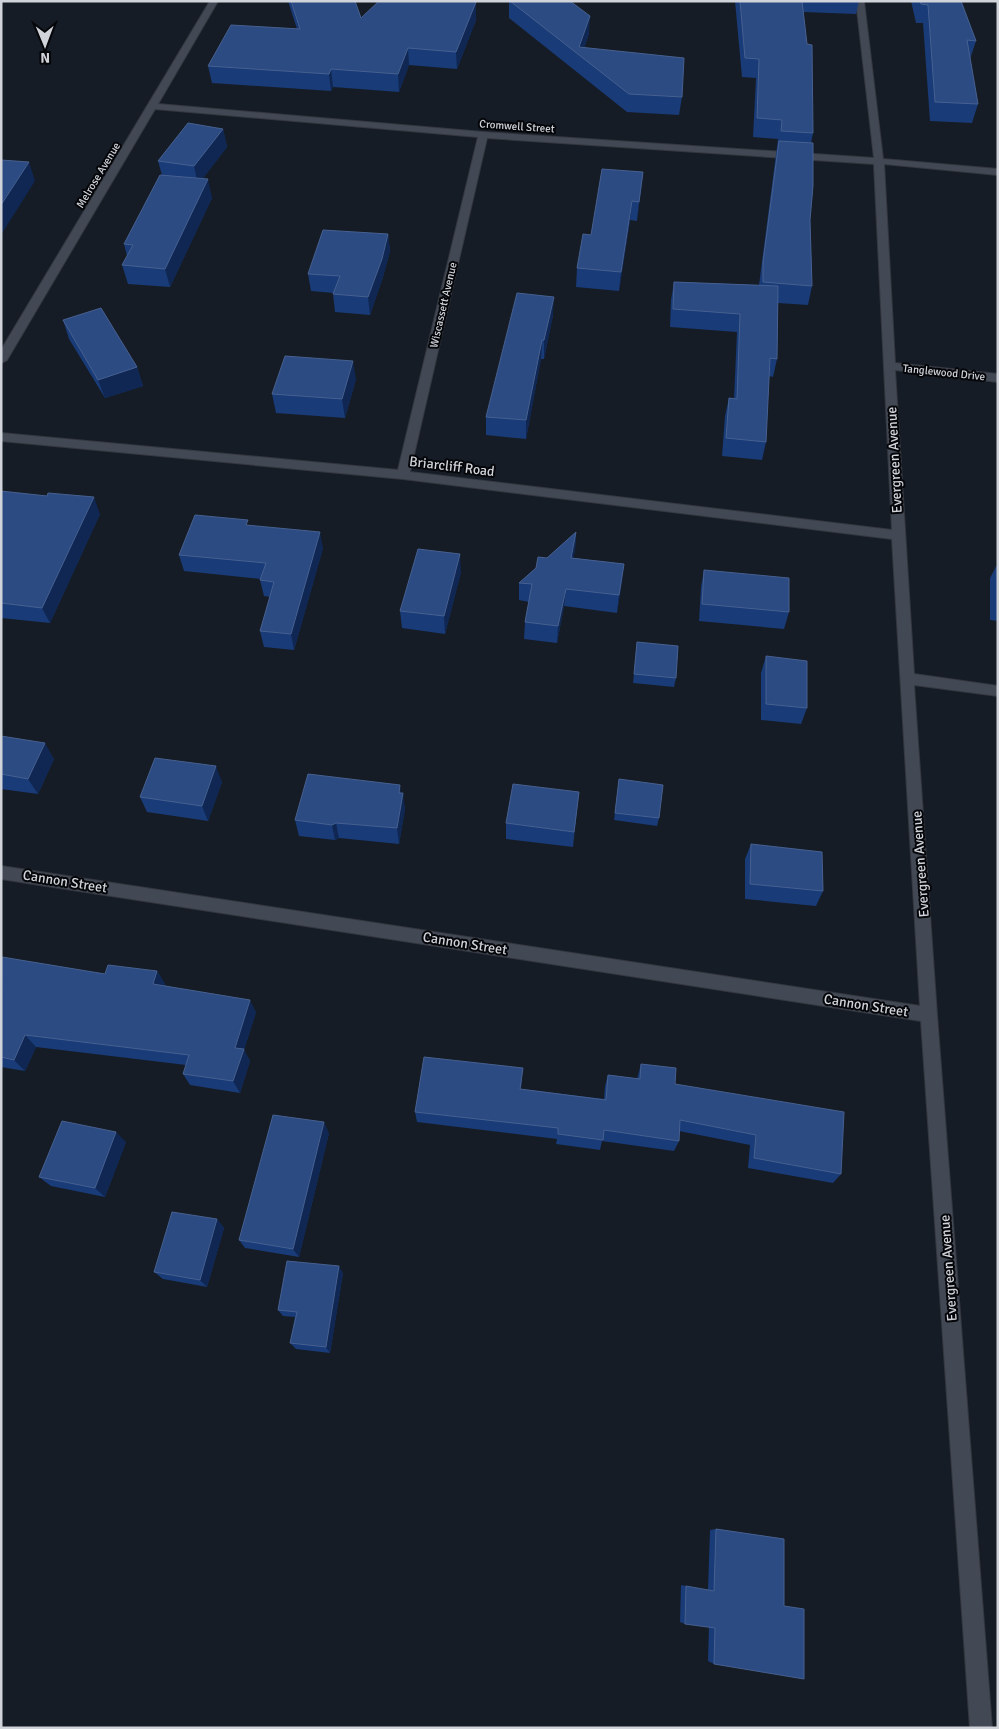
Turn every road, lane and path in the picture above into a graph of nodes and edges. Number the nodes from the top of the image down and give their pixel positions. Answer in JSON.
{"nodes":[{"id":1,"x":214,"y":1,"type":"edge"},
{"id":2,"x":860,"y":1,"type":"edge"},
{"id":3,"x":154,"y":106,"type":"junction"},
{"id":4,"x":483,"y":135,"type":"junction"},
{"id":5,"x":879,"y":161,"type":"junction"},
{"id":6,"x":998,"y":172,"type":"edge"},
{"id":7,"x":1,"y":360,"type":"edge"},
{"id":8,"x":890,"y":366,"type":"junction"},
{"id":9,"x":998,"y":378,"type":"edge"},
{"id":10,"x":1,"y":437,"type":"edge"},
{"id":11,"x":403,"y":475,"type":"junction"},
{"id":12,"x":898,"y":535,"type":"junction"},
{"id":13,"x":909,"y":679,"type":"junction"},
{"id":14,"x":998,"y":691,"type":"edge"},
{"id":15,"x":1,"y":872,"type":"edge"},
{"id":16,"x":929,"y":1015,"type":"junction"},
{"id":17,"x":981,"y":1728,"type":"edge"}],
"edges":[{"from":1,"to":3,"type":"street","name":"Melrose Avenue"},
{"from":2,"to":5,"type":"street","name":"Evergreen Avenue"},
{"from":3,"to":4,"type":"street","name":"Cromwell Street"},
{"from":3,"to":7,"type":"street","name":"Melrose Avenue"},
{"from":4,"to":5,"type":"street","name":"Cromwell Street"},
{"from":4,"to":11,"type":"street","name":"Wiscassett Avenue"},
{"from":5,"to":6,"type":"street","name":"Cromwell Street"},
{"from":5,"to":8,"type":"street","name":"Evergreen Avenue"},
{"from":8,"to":9,"type":"street","name":"Tanglewood Drive"},
{"from":8,"to":12,"type":"street","name":"Evergreen Avenue"},
{"from":10,"to":11,"type":"street","name":"Briarcliff Road"},
{"from":11,"to":12,"type":"street","name":"Briarcliff Road"},
{"from":12,"to":13,"type":"street","name":"Evergreen Avenue"},
{"from":13,"to":14,"type":"street"},
{"from":13,"to":16,"type":"street","name":"Evergreen Avenue"},
{"from":15,"to":16,"type":"street","name":"Cannon Street"},
{"from":16,"to":17,"type":"street","name":"Evergreen Avenue"}]}
